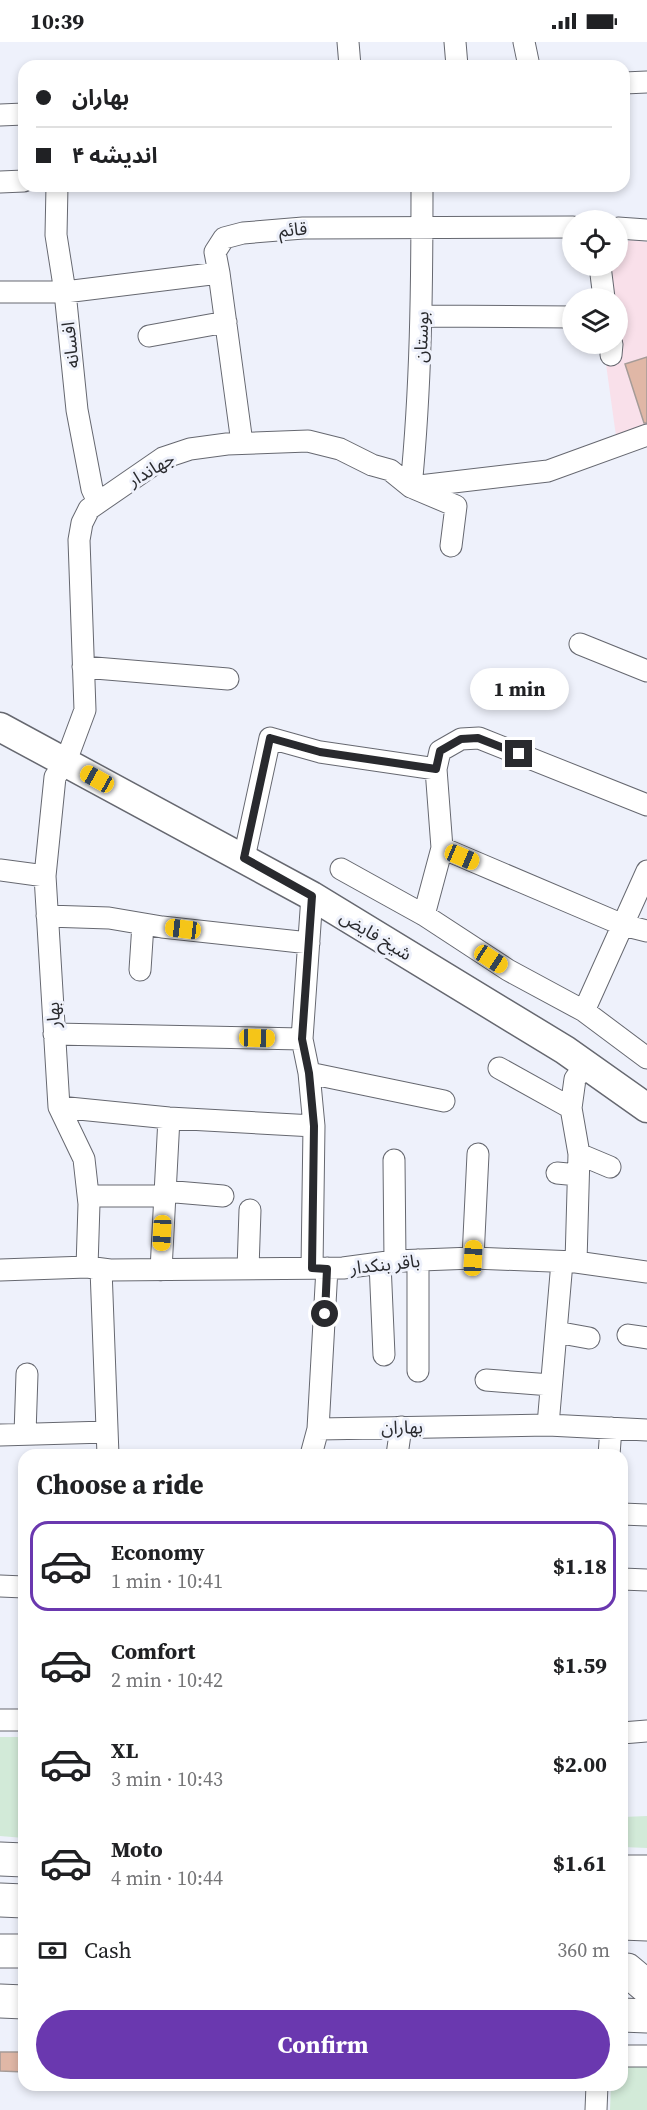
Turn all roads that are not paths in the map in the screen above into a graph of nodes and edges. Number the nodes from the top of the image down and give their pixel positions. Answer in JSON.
{"nodes":[{"id":1,"x":348,"y":42,"type":"edge"},
{"id":2,"x":454,"y":42,"type":"edge"},
{"id":3,"x":524,"y":42,"type":"edge"},
{"id":4,"x":350,"y":60,"type":"edge"},
{"id":5,"x":456,"y":60,"type":"edge"},
{"id":6,"x":528,"y":60,"type":"edge"},
{"id":7,"x":630,"y":82,"type":"edge"},
{"id":8,"x":647,"y":82,"type":"edge"},
{"id":9,"x":18,"y":114,"type":"edge"},
{"id":10,"x":0,"y":115,"type":"edge"},
{"id":11,"x":18,"y":181,"type":"edge"},
{"id":12,"x":0,"y":182,"type":"edge"},
{"id":13,"x":57,"y":192,"type":"edge"},
{"id":14,"x":422,"y":192,"type":"edge"},
{"id":15,"x":422,"y":227,"type":"junction"},
{"id":16,"x":562,"y":227,"type":"edge"},
{"id":17,"x":628,"y":229,"type":"edge"},
{"id":18,"x":647,"y":230,"type":"edge"},
{"id":19,"x":219,"y":273,"type":"junction"},
{"id":20,"x":0,"y":292,"type":"edge"},
{"id":21,"x":65,"y":292,"type":"junction"},
{"id":22,"x":422,"y":316,"type":"junction"},
{"id":23,"x":562,"y":317,"type":"edge"},
{"id":24,"x":226,"y":322,"type":"junction"},
{"id":25,"x":149,"y":336,"type":"dead end"},
{"id":26,"x":647,"y":435,"type":"edge"},
{"id":27,"x":242,"y":443,"type":"junction"},
{"id":28,"x":411,"y":487,"type":"junction"},
{"id":29,"x":98,"y":502,"type":"junction"},
{"id":30,"x":451,"y":546,"type":"dead end"},
{"id":31,"x":580,"y":645,"type":"dead end"},
{"id":32,"x":83,"y":667,"type":"junction"},
{"id":33,"x":647,"y":671,"type":"edge"},
{"id":34,"x":228,"y":679,"type":"dead end"},
{"id":35,"x":0,"y":727,"type":"edge"},
{"id":36,"x":66,"y":761,"type":"junction"},
{"id":37,"x":436,"y":769,"type":"junction"},
{"id":38,"x":647,"y":805,"type":"edge"},
{"id":39,"x":442,"y":848,"type":"junction"},
{"id":40,"x":244,"y":858,"type":"junction"},
{"id":41,"x":341,"y":869,"type":"dead end"},
{"id":42,"x":0,"y":870,"type":"edge"},
{"id":43,"x":647,"y":871,"type":"edge"},
{"id":44,"x":45,"y":876,"type":"junction"},
{"id":45,"x":312,"y":896,"type":"junction"},
{"id":46,"x":424,"y":915,"type":"junction"},
{"id":47,"x":47,"y":916,"type":"junction"},
{"id":48,"x":143,"y":924,"type":"junction"},
{"id":49,"x":623,"y":925,"type":"junction"},
{"id":50,"x":647,"y":931,"type":"edge"},
{"id":51,"x":309,"y":943,"type":"junction"},
{"id":52,"x":140,"y":970,"type":"dead end"},
{"id":53,"x":584,"y":1011,"type":"junction"},
{"id":54,"x":54,"y":1035,"type":"junction"},
{"id":55,"x":302,"y":1039,"type":"junction"},
{"id":56,"x":647,"y":1058,"type":"edge"},
{"id":57,"x":586,"y":1064,"type":"junction"},
{"id":58,"x":499,"y":1068,"type":"dead end"},
{"id":59,"x":309,"y":1073,"type":"junction"},
{"id":60,"x":444,"y":1101,"type":"dead end"},
{"id":61,"x":59,"y":1107,"type":"junction"},
{"id":62,"x":571,"y":1108,"type":"junction"},
{"id":63,"x":647,"y":1108,"type":"edge"},
{"id":64,"x":169,"y":1118,"type":"junction"},
{"id":65,"x":314,"y":1126,"type":"junction"},
{"id":66,"x":478,"y":1154,"type":"dead end"},
{"id":67,"x":394,"y":1160,"type":"dead end"},
{"id":68,"x":579,"y":1164,"type":"junction"},
{"id":69,"x":610,"y":1167,"type":"dead end"},
{"id":70,"x":556,"y":1173,"type":"dead end"},
{"id":71,"x":164,"y":1194,"type":"junction"},
{"id":72,"x":98,"y":1196,"type":"dead end"},
{"id":73,"x":223,"y":1196,"type":"dead end"},
{"id":74,"x":250,"y":1210,"type":"dead end"},
{"id":75,"x":473,"y":1258,"type":"junction"},
{"id":76,"x":418,"y":1260,"type":"junction"},
{"id":77,"x":388,"y":1262,"type":"junction"},
{"id":78,"x":569,"y":1262,"type":"junction"},
{"id":79,"x":94,"y":1268,"type":"junction"},
{"id":80,"x":320,"y":1268,"type":"junction"},
{"id":81,"x":160,"y":1269,"type":"junction"},
{"id":82,"x":248,"y":1269,"type":"junction"},
{"id":83,"x":0,"y":1270,"type":"edge"},
{"id":84,"x":647,"y":1272,"type":"edge"},
{"id":85,"x":556,"y":1332,"type":"junction"},
{"id":86,"x":589,"y":1338,"type":"dead end"},
{"id":87,"x":384,"y":1355,"type":"dead end"},
{"id":88,"x":418,"y":1371,"type":"dead end"},
{"id":89,"x":27,"y":1374,"type":"dead end"},
{"id":90,"x":486,"y":1380,"type":"dead end"},
{"id":91,"x":551,"y":1384,"type":"junction"},
{"id":92,"x":548,"y":1425,"type":"junction"},
{"id":93,"x":401,"y":1427,"type":"junction"},
{"id":94,"x":611,"y":1428,"type":"junction"},
{"id":95,"x":318,"y":1429,"type":"junction"},
{"id":96,"x":647,"y":1430,"type":"edge"},
{"id":97,"x":107,"y":1432,"type":"junction"},
{"id":98,"x":25,"y":1434,"type":"junction"},
{"id":99,"x":0,"y":1435,"type":"edge"},
{"id":100,"x":108,"y":1449,"type":"edge"},
{"id":101,"x":313,"y":1449,"type":"edge"},
{"id":102,"x":398,"y":1449,"type":"edge"},
{"id":103,"x":609,"y":1449,"type":"edge"},
{"id":104,"x":628,"y":1514,"type":"edge"},
{"id":105,"x":647,"y":1515,"type":"edge"},
{"id":106,"x":628,"y":1579,"type":"edge"},
{"id":107,"x":647,"y":1580,"type":"edge"},
{"id":108,"x":0,"y":1586,"type":"edge"},
{"id":109,"x":18,"y":1587,"type":"edge"},
{"id":110,"x":0,"y":1720,"type":"edge"},
{"id":111,"x":18,"y":1720,"type":"edge"},
{"id":112,"x":647,"y":1731,"type":"edge"},
{"id":113,"x":628,"y":1733,"type":"edge"},
{"id":114,"x":0,"y":1859,"type":"edge"},
{"id":115,"x":18,"y":1860,"type":"edge"},
{"id":116,"x":628,"y":1872,"type":"edge"},
{"id":117,"x":647,"y":1872,"type":"edge"},
{"id":118,"x":647,"y":1893,"type":"edge"},
{"id":119,"x":628,"y":1895,"type":"edge"},
{"id":120,"x":0,"y":1900,"type":"edge"},
{"id":121,"x":18,"y":1901,"type":"edge"},
{"id":122,"x":628,"y":1923,"type":"edge"},
{"id":123,"x":647,"y":1924,"type":"edge"},
{"id":124,"x":0,"y":1951,"type":"edge"},
{"id":125,"x":18,"y":1952,"type":"edge"},
{"id":126,"x":0,"y":2001,"type":"edge"},
{"id":127,"x":18,"y":2002,"type":"edge"},
{"id":128,"x":628,"y":2015,"type":"edge"},
{"id":129,"x":647,"y":2016,"type":"edge"},
{"id":130,"x":628,"y":2056,"type":"edge"},
{"id":131,"x":647,"y":2056,"type":"edge"},
{"id":132,"x":597,"y":2091,"type":"edge"},
{"id":133,"x":596,"y":2110,"type":"edge"}],
"edges":[{"from":1,"to":4,"type":"street"},
{"from":2,"to":5,"type":"street"},
{"from":3,"to":6,"type":"street"},
{"from":7,"to":8,"type":"street"},
{"from":9,"to":10,"type":"street"},
{"from":11,"to":12,"type":"street"},
{"from":13,"to":21,"type":"street","name":"افسانه"},
{"from":14,"to":15,"type":"street","name":"بوستان"},
{"from":15,"to":16,"type":"street","name":"قائم"},
{"from":15,"to":19,"type":"street","name":"قائم"},
{"from":15,"to":22,"type":"street","name":"بوستان"},
{"from":17,"to":18,"type":"street"},
{"from":19,"to":21,"type":"street"},
{"from":19,"to":24,"type":"street","name":"قائم"},
{"from":20,"to":21,"type":"street"},
{"from":21,"to":29,"type":"street","name":"افسانه"},
{"from":22,"to":23,"type":"street"},
{"from":22,"to":28,"type":"street","name":"بوستان"},
{"from":24,"to":25,"type":"street"},
{"from":24,"to":27,"type":"street","name":"قائم"},
{"from":26,"to":28,"type":"street"},
{"from":27,"to":28,"type":"street","name":"جهاندار"},
{"from":27,"to":29,"type":"street","name":"جهاندار"},
{"from":28,"to":30,"type":"street","name":"جهاندار"},
{"from":29,"to":32,"type":"street","name":"جهاندار"},
{"from":31,"to":33,"type":"street"},
{"from":32,"to":34,"type":"street"},
{"from":32,"to":36,"type":"street","name":"جهاندار"},
{"from":35,"to":36,"type":"street","name":"شیخ فایض"},
{"from":36,"to":40,"type":"street","name":"شیخ فایض"},
{"from":36,"to":44,"type":"street","name":"بهار"},
{"from":37,"to":38,"type":"street"},
{"from":37,"to":39,"type":"street"},
{"from":37,"to":40,"type":"street"},
{"from":39,"to":46,"type":"street"},
{"from":39,"to":49,"type":"street"},
{"from":40,"to":45,"type":"street","name":"شیخ فایض"},
{"from":41,"to":46,"type":"street"},
{"from":42,"to":44,"type":"street"},
{"from":43,"to":49,"type":"street"},
{"from":44,"to":47,"type":"street","name":"بهار"},
{"from":45,"to":51,"type":"street"},
{"from":45,"to":57,"type":"street","name":"شیخ فایض"},
{"from":46,"to":53,"type":"street"},
{"from":47,"to":48,"type":"street"},
{"from":47,"to":54,"type":"street","name":"بهار"},
{"from":48,"to":51,"type":"street"},
{"from":48,"to":52,"type":"street"},
{"from":49,"to":50,"type":"street"},
{"from":49,"to":53,"type":"street"},
{"from":51,"to":55,"type":"street"},
{"from":53,"to":56,"type":"street"},
{"from":54,"to":55,"type":"street"},
{"from":54,"to":61,"type":"street","name":"بهار"},
{"from":55,"to":59,"type":"street"},
{"from":57,"to":62,"type":"street"},
{"from":57,"to":63,"type":"street","name":"شیخ فایض"},
{"from":58,"to":62,"type":"street"},
{"from":59,"to":60,"type":"street"},
{"from":59,"to":65,"type":"street"},
{"from":61,"to":64,"type":"street"},
{"from":61,"to":79,"type":"street","name":"بهار"},
{"from":62,"to":68,"type":"street"},
{"from":64,"to":65,"type":"street"},
{"from":64,"to":71,"type":"street"},
{"from":65,"to":80,"type":"street"},
{"from":66,"to":75,"type":"street"},
{"from":67,"to":77,"type":"street"},
{"from":68,"to":69,"type":"street"},
{"from":68,"to":70,"type":"street"},
{"from":68,"to":78,"type":"street"},
{"from":71,"to":72,"type":"street"},
{"from":71,"to":73,"type":"street"},
{"from":71,"to":81,"type":"street"},
{"from":74,"to":82,"type":"street"},
{"from":75,"to":76,"type":"street","name":"باقر بنکدار"},
{"from":75,"to":78,"type":"street","name":"باقر بنکدار"},
{"from":76,"to":77,"type":"street","name":"باقر بنکدار"},
{"from":76,"to":88,"type":"street"},
{"from":77,"to":80,"type":"street","name":"باقر بنکدار"},
{"from":77,"to":87,"type":"street"},
{"from":78,"to":84,"type":"street","name":"باقر بنکدار"},
{"from":78,"to":85,"type":"street"},
{"from":79,"to":81,"type":"street","name":"باقر بنکدار"},
{"from":79,"to":83,"type":"street","name":"باقر بنکدار"},
{"from":79,"to":97,"type":"street","name":"بهار"},
{"from":80,"to":82,"type":"street","name":"باقر بنکدار"},
{"from":80,"to":95,"type":"street"},
{"from":81,"to":82,"type":"street","name":"باقر بنکدار"},
{"from":85,"to":86,"type":"street"},
{"from":85,"to":91,"type":"street"},
{"from":89,"to":98,"type":"street"},
{"from":90,"to":91,"type":"street"},
{"from":91,"to":92,"type":"street"},
{"from":92,"to":93,"type":"street","name":"بهاران"},
{"from":92,"to":94,"type":"street","name":"بهاران"},
{"from":93,"to":95,"type":"street","name":"بهاران"},
{"from":93,"to":102,"type":"street"},
{"from":94,"to":96,"type":"street","name":"بهاران"},
{"from":94,"to":103,"type":"street"},
{"from":95,"to":101,"type":"street"},
{"from":97,"to":98,"type":"street"},
{"from":97,"to":100,"type":"street","name":"بهار"},
{"from":98,"to":99,"type":"street"},
{"from":104,"to":105,"type":"street"},
{"from":106,"to":107,"type":"street"},
{"from":108,"to":109,"type":"street"},
{"from":110,"to":111,"type":"street"},
{"from":112,"to":113,"type":"street"},
{"from":114,"to":115,"type":"main road"},
{"from":116,"to":117,"type":"main road"},
{"from":118,"to":119,"type":"main road"},
{"from":120,"to":121,"type":"main road"},
{"from":122,"to":123,"type":"main road"},
{"from":124,"to":125,"type":"main road"},
{"from":126,"to":127,"type":"main road"},
{"from":128,"to":129,"type":"main road"},
{"from":130,"to":131,"type":"street"},
{"from":132,"to":133,"type":"street"}]}
